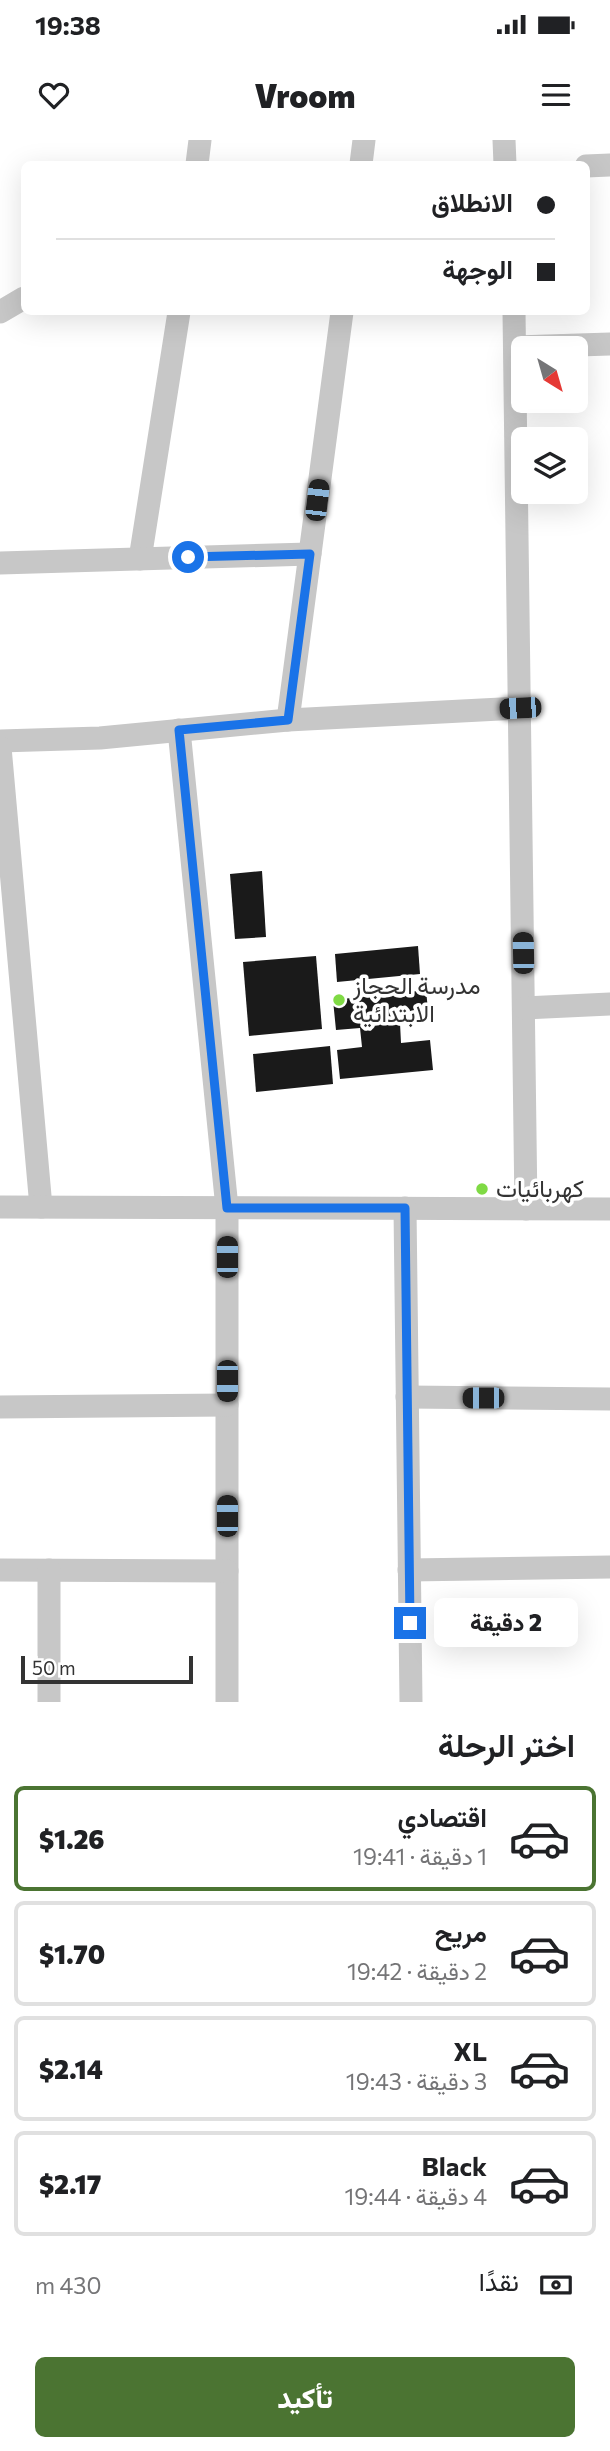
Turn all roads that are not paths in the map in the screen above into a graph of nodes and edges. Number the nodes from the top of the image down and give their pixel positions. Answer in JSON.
{"nodes":[{"id":1,"x":201,"y":140,"type":"edge"},
{"id":2,"x":364,"y":140,"type":"edge"},
{"id":3,"x":504,"y":140,"type":"edge"},
{"id":4,"x":198,"y":161,"type":"edge"},
{"id":5,"x":361,"y":161,"type":"edge"},
{"id":6,"x":505,"y":161,"type":"edge"},
{"id":7,"x":610,"y":165,"type":"edge"},
{"id":8,"x":590,"y":166,"type":"edge"},
{"id":9,"x":21,"y":300,"type":"edge"},
{"id":10,"x":0,"y":312,"type":"edge"},
{"id":11,"x":179,"y":315,"type":"edge"},
{"id":12,"x":342,"y":315,"type":"edge"},
{"id":13,"x":514,"y":315,"type":"edge"},
{"id":14,"x":515,"y":336,"type":"edge"},
{"id":15,"x":610,"y":344,"type":"edge"},
{"id":16,"x":588,"y":345,"type":"edge"},
{"id":17,"x":517,"y":413,"type":"edge"},
{"id":18,"x":310,"y":554,"type":"junction"},
{"id":19,"x":139,"y":559,"type":"junction"},
{"id":20,"x":0,"y":563,"type":"edge"},
{"id":21,"x":520,"y":708,"type":"junction"},
{"id":22,"x":288,"y":720,"type":"junction"},
{"id":23,"x":179,"y":730,"type":"junction"},
{"id":24,"x":0,"y":741,"type":"edge"},
{"id":25,"x":0,"y":747,"type":"edge"},
{"id":26,"x":610,"y":1004,"type":"edge"},
{"id":27,"x":524,"y":1008,"type":"junction"},
{"id":28,"x":0,"y":1207,"type":"edge"},
{"id":29,"x":41,"y":1207,"type":"junction"},
{"id":30,"x":227,"y":1208,"type":"junction"},
{"id":31,"x":405,"y":1208,"type":"junction"},
{"id":32,"x":526,"y":1209,"type":"junction"},
{"id":33,"x":610,"y":1209,"type":"edge"},
{"id":34,"x":407,"y":1397,"type":"junction"},
{"id":35,"x":610,"y":1399,"type":"edge"},
{"id":36,"x":227,"y":1405,"type":"junction"},
{"id":37,"x":0,"y":1407,"type":"edge"},
{"id":38,"x":610,"y":1567,"type":"edge"},
{"id":39,"x":0,"y":1570,"type":"edge"},
{"id":40,"x":49,"y":1570,"type":"junction"},
{"id":41,"x":409,"y":1570,"type":"junction"},
{"id":42,"x":227,"y":1571,"type":"junction"},
{"id":43,"x":49,"y":1702,"type":"edge"},
{"id":44,"x":228,"y":1702,"type":"edge"},
{"id":45,"x":411,"y":1702,"type":"edge"}],
"edges":[{"from":1,"to":4,"type":"street"},
{"from":2,"to":5,"type":"street"},
{"from":3,"to":6,"type":"street"},
{"from":7,"to":8,"type":"street"},
{"from":9,"to":10,"type":"street"},
{"from":11,"to":19,"type":"street"},
{"from":12,"to":18,"type":"street"},
{"from":13,"to":14,"type":"street"},
{"from":15,"to":16,"type":"street"},
{"from":17,"to":21,"type":"street"},
{"from":18,"to":19,"type":"street"},
{"from":18,"to":22,"type":"street"},
{"from":19,"to":20,"type":"street"},
{"from":21,"to":22,"type":"street"},
{"from":21,"to":27,"type":"street"},
{"from":22,"to":23,"type":"street"},
{"from":23,"to":24,"type":"street"},
{"from":23,"to":30,"type":"street"},
{"from":25,"to":29,"type":"street"},
{"from":26,"to":27,"type":"street"},
{"from":27,"to":32,"type":"street"},
{"from":28,"to":29,"type":"street"},
{"from":29,"to":30,"type":"street"},
{"from":30,"to":31,"type":"street"},
{"from":30,"to":36,"type":"street"},
{"from":31,"to":32,"type":"street"},
{"from":31,"to":34,"type":"street"},
{"from":32,"to":33,"type":"street"},
{"from":34,"to":35,"type":"street"},
{"from":34,"to":41,"type":"street"},
{"from":36,"to":37,"type":"street"},
{"from":36,"to":42,"type":"street"},
{"from":38,"to":41,"type":"street"},
{"from":39,"to":40,"type":"street"},
{"from":40,"to":42,"type":"street"},
{"from":40,"to":43,"type":"street"},
{"from":41,"to":45,"type":"street"},
{"from":42,"to":44,"type":"street"}]}
